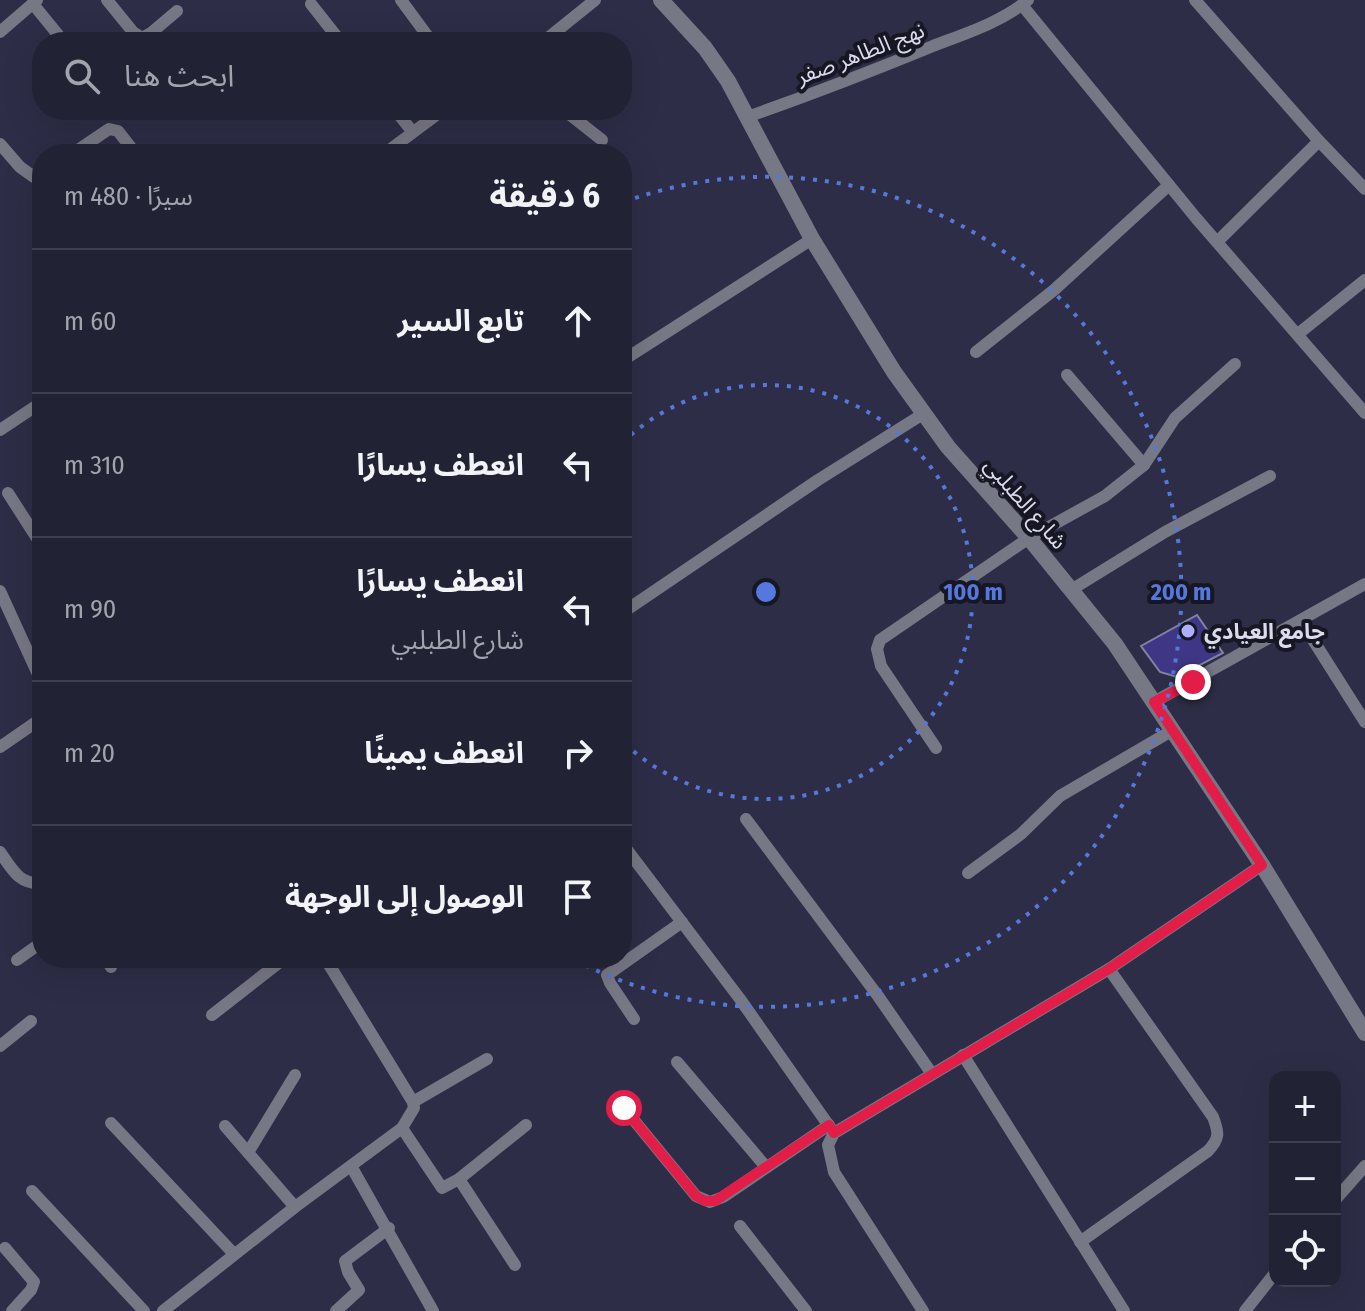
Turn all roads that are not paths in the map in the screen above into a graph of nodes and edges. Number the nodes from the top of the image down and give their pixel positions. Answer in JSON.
{"nodes":[{"id":1,"x":107,"y":0,"type":"edge"},
{"id":2,"x":401,"y":0,"type":"edge"},
{"id":3,"x":595,"y":0,"type":"edge"},
{"id":4,"x":661,"y":0,"type":"edge"},
{"id":5,"x":1001,"y":0,"type":"edge"},
{"id":6,"x":1195,"y":0,"type":"edge"},
{"id":7,"x":35,"y":2,"type":"edge"},
{"id":8,"x":311,"y":4,"type":"dead end"},
{"id":9,"x":1021,"y":5,"type":"edge"},
{"id":10,"x":177,"y":11,"type":"dead end"},
{"id":11,"x":0,"y":32,"type":"edge"},
{"id":12,"x":57,"y":32,"type":"edge"},
{"id":13,"x":133,"y":32,"type":"edge"},
{"id":14,"x":152,"y":32,"type":"edge"},
{"id":15,"x":333,"y":32,"type":"edge"},
{"id":16,"x":425,"y":32,"type":"edge"},
{"id":17,"x":555,"y":32,"type":"edge"},
{"id":18,"x":747,"y":117,"type":"junction"},
{"id":19,"x":403,"y":120,"type":"edge"},
{"id":20,"x":428,"y":120,"type":"edge"},
{"id":21,"x":577,"y":120,"type":"edge"},
{"id":22,"x":412,"y":131,"type":"junction"},
{"id":23,"x":602,"y":140,"type":"dead end"},
{"id":24,"x":1319,"y":141,"type":"junction"},
{"id":25,"x":0,"y":144,"type":"edge"},
{"id":26,"x":85,"y":144,"type":"edge"},
{"id":27,"x":128,"y":144,"type":"edge"},
{"id":28,"x":396,"y":144,"type":"edge"},
{"id":29,"x":32,"y":176,"type":"edge"},
{"id":30,"x":1169,"y":185,"type":"junction"},
{"id":31,"x":1365,"y":189,"type":"edge"},
{"id":32,"x":812,"y":239,"type":"junction"},
{"id":33,"x":1217,"y":242,"type":"junction"},
{"id":34,"x":1365,"y":280,"type":"edge"},
{"id":35,"x":1298,"y":334,"type":"junction"},
{"id":36,"x":976,"y":352,"type":"dead end"},
{"id":37,"x":632,"y":355,"type":"edge"},
{"id":38,"x":1235,"y":364,"type":"dead end"},
{"id":39,"x":1067,"y":375,"type":"dead end"},
{"id":40,"x":32,"y":409,"type":"edge"},
{"id":41,"x":1365,"y":413,"type":"edge"},
{"id":42,"x":923,"y":414,"type":"junction"},
{"id":43,"x":0,"y":430,"type":"edge"},
{"id":44,"x":1144,"y":465,"type":"junction"},
{"id":45,"x":1270,"y":476,"type":"dead end"},
{"id":46,"x":8,"y":493,"type":"dead end"},
{"id":47,"x":32,"y":530,"type":"edge"},
{"id":48,"x":1029,"y":538,"type":"junction"},
{"id":49,"x":1365,"y":584,"type":"edge"},
{"id":50,"x":1071,"y":590,"type":"junction"},
{"id":51,"x":0,"y":591,"type":"edge"},
{"id":52,"x":632,"y":606,"type":"edge"},
{"id":53,"x":1301,"y":621,"type":"junction"},
{"id":54,"x":32,"y":661,"type":"edge"},
{"id":55,"x":1154,"y":702,"type":"junction"},
{"id":56,"x":1365,"y":722,"type":"edge"},
{"id":57,"x":32,"y":725,"type":"edge"},
{"id":58,"x":1173,"y":730,"type":"junction"},
{"id":59,"x":0,"y":747,"type":"edge"},
{"id":60,"x":936,"y":748,"type":"dead end"},
{"id":61,"x":746,"y":819,"type":"dead end"},
{"id":62,"x":0,"y":852,"type":"edge"},
{"id":63,"x":632,"y":856,"type":"edge"},
{"id":64,"x":1262,"y":865,"type":"junction"},
{"id":65,"x":968,"y":873,"type":"dead end"},
{"id":66,"x":32,"y":883,"type":"edge"},
{"id":67,"x":682,"y":922,"type":"junction"},
{"id":68,"x":32,"y":949,"type":"edge"},
{"id":69,"x":632,"y":957,"type":"edge"},
{"id":70,"x":17,"y":960,"type":"dead end"},
{"id":71,"x":272,"y":968,"type":"edge"},
{"id":72,"x":331,"y":968,"type":"edge"},
{"id":73,"x":617,"y":968,"type":"edge"},
{"id":74,"x":1109,"y":969,"type":"junction"},
{"id":75,"x":212,"y":1015,"type":"dead end"},
{"id":76,"x":634,"y":1019,"type":"dead end"},
{"id":77,"x":31,"y":1021,"type":"dead end"},
{"id":78,"x":1365,"y":1033,"type":"edge"},
{"id":79,"x":0,"y":1046,"type":"edge"},
{"id":80,"x":963,"y":1055,"type":"junction"},
{"id":81,"x":487,"y":1059,"type":"dead end"},
{"id":82,"x":677,"y":1062,"type":"dead end"},
{"id":83,"x":932,"y":1074,"type":"junction"},
{"id":84,"x":295,"y":1075,"type":"dead end"},
{"id":85,"x":413,"y":1102,"type":"junction"},
{"id":86,"x":624,"y":1108,"type":"dead end"},
{"id":87,"x":111,"y":1123,"type":"dead end"},
{"id":88,"x":526,"y":1125,"type":"dead end"},
{"id":89,"x":225,"y":1126,"type":"dead end"},
{"id":90,"x":402,"y":1128,"type":"junction"},
{"id":91,"x":832,"y":1129,"type":"junction"},
{"id":92,"x":249,"y":1151,"type":"junction"},
{"id":93,"x":351,"y":1166,"type":"junction"},
{"id":94,"x":1365,"y":1166,"type":"edge"},
{"id":95,"x":766,"y":1167,"type":"junction"},
{"id":96,"x":459,"y":1179,"type":"junction"},
{"id":97,"x":32,"y":1191,"type":"dead end"},
{"id":98,"x":1341,"y":1193,"type":"edge"},
{"id":99,"x":295,"y":1207,"type":"junction"},
{"id":100,"x":740,"y":1226,"type":"dead end"},
{"id":101,"x":389,"y":1228,"type":"junction"},
{"id":102,"x":1080,"y":1242,"type":"junction"},
{"id":103,"x":5,"y":1248,"type":"dead end"},
{"id":104,"x":234,"y":1254,"type":"junction"},
{"id":105,"x":515,"y":1265,"type":"dead end"},
{"id":106,"x":1269,"y":1281,"type":"edge"},
{"id":107,"x":179,"y":1306,"type":"edge"},
{"id":108,"x":12,"y":1311,"type":"edge"},
{"id":109,"x":144,"y":1311,"type":"edge"},
{"id":110,"x":163,"y":1311,"type":"edge"},
{"id":111,"x":336,"y":1311,"type":"edge"},
{"id":112,"x":433,"y":1311,"type":"edge"},
{"id":113,"x":806,"y":1311,"type":"edge"},
{"id":114,"x":923,"y":1311,"type":"edge"},
{"id":115,"x":1124,"y":1311,"type":"edge"},
{"id":116,"x":1245,"y":1311,"type":"edge"}],
"edges":[{"from":1,"to":13,"type":"street"},
{"from":2,"to":16,"type":"street"},
{"from":3,"to":17,"type":"street"},
{"from":4,"to":18,"type":"street","name":"شارع الطبلبي"},
{"from":5,"to":9,"type":"street"},
{"from":6,"to":24,"type":"street"},
{"from":7,"to":11,"type":"street"},
{"from":7,"to":12,"type":"street"},
{"from":8,"to":15,"type":"street"},
{"from":9,"to":18,"type":"street","name":"نهج الطاهر صفر"},
{"from":9,"to":30,"type":"street"},
{"from":10,"to":14,"type":"street"},
{"from":18,"to":32,"type":"street","name":"شارع الطبلبي"},
{"from":19,"to":22,"type":"street"},
{"from":20,"to":22,"type":"street"},
{"from":21,"to":23,"type":"street"},
{"from":22,"to":28,"type":"street"},
{"from":24,"to":31,"type":"street"},
{"from":24,"to":33,"type":"street"},
{"from":25,"to":29,"type":"street"},
{"from":26,"to":27,"type":"street"},
{"from":30,"to":33,"type":"street"},
{"from":30,"to":36,"type":"street"},
{"from":32,"to":37,"type":"street"},
{"from":32,"to":42,"type":"street","name":"شارع الطبلبي"},
{"from":33,"to":35,"type":"street"},
{"from":34,"to":35,"type":"street"},
{"from":35,"to":41,"type":"street"},
{"from":38,"to":44,"type":"street"},
{"from":39,"to":44,"type":"street"},
{"from":40,"to":43,"type":"street"},
{"from":42,"to":48,"type":"street","name":"شارع الطبلبي"},
{"from":42,"to":52,"type":"street"},
{"from":44,"to":48,"type":"street"},
{"from":45,"to":50,"type":"street"},
{"from":46,"to":47,"type":"street"},
{"from":48,"to":50,"type":"street","name":"شارع الطبلبي"},
{"from":48,"to":60,"type":"street"},
{"from":49,"to":53,"type":"street"},
{"from":50,"to":55,"type":"street","name":"شارع الطبلبي"},
{"from":51,"to":54,"type":"street"},
{"from":53,"to":55,"type":"street"},
{"from":53,"to":56,"type":"street"},
{"from":55,"to":58,"type":"street","name":"شارع الطبلبي"},
{"from":57,"to":59,"type":"street"},
{"from":58,"to":64,"type":"street","name":"شارع الطبلبي"},
{"from":58,"to":65,"type":"street"},
{"from":61,"to":83,"type":"street"},
{"from":62,"to":66,"type":"street"},
{"from":63,"to":67,"type":"street"},
{"from":64,"to":74,"type":"street"},
{"from":64,"to":78,"type":"street","name":"شارع الطبلبي"},
{"from":67,"to":69,"type":"street"},
{"from":67,"to":91,"type":"street"},
{"from":68,"to":70,"type":"street"},
{"from":71,"to":75,"type":"street"},
{"from":72,"to":85,"type":"street"},
{"from":73,"to":76,"type":"street"},
{"from":74,"to":80,"type":"street"},
{"from":74,"to":102,"type":"street"},
{"from":77,"to":79,"type":"street"},
{"from":80,"to":83,"type":"street"},
{"from":80,"to":102,"type":"street"},
{"from":81,"to":85,"type":"street"},
{"from":82,"to":95,"type":"street"},
{"from":83,"to":91,"type":"street"},
{"from":84,"to":92,"type":"street"},
{"from":85,"to":90,"type":"street"},
{"from":86,"to":95,"type":"street"},
{"from":87,"to":104,"type":"street"},
{"from":88,"to":96,"type":"street"},
{"from":89,"to":92,"type":"street"},
{"from":90,"to":93,"type":"street"},
{"from":90,"to":96,"type":"street"},
{"from":91,"to":95,"type":"street"},
{"from":91,"to":114,"type":"street"},
{"from":92,"to":99,"type":"street"},
{"from":93,"to":99,"type":"street"},
{"from":93,"to":101,"type":"street"},
{"from":94,"to":98,"type":"street"},
{"from":96,"to":105,"type":"street"},
{"from":97,"to":109,"type":"street"},
{"from":99,"to":104,"type":"street"},
{"from":100,"to":113,"type":"street"},
{"from":101,"to":111,"type":"street"},
{"from":101,"to":112,"type":"street"},
{"from":102,"to":115,"type":"street"},
{"from":103,"to":108,"type":"street"},
{"from":104,"to":107,"type":"street"},
{"from":106,"to":116,"type":"street"},
{"from":107,"to":110,"type":"street"}]}
